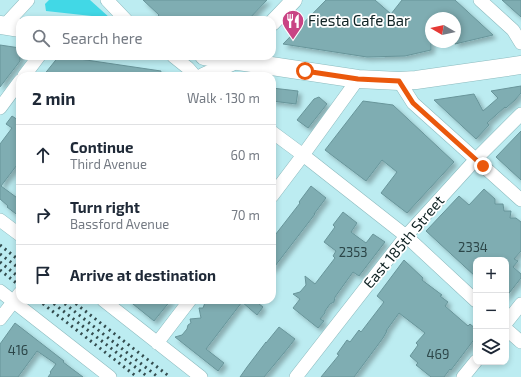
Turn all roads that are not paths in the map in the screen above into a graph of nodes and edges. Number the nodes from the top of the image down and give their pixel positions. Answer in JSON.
{"nodes":[{"id":1,"x":28,"y":0,"type":"edge"},
{"id":2,"x":107,"y":0,"type":"edge"},
{"id":3,"x":294,"y":0,"type":"edge"},
{"id":4,"x":480,"y":0,"type":"edge"},
{"id":5,"x":16,"y":16,"type":"edge"},
{"id":6,"x":16,"y":16,"type":"edge"},
{"id":7,"x":122,"y":16,"type":"edge"},
{"id":8,"x":276,"y":19,"type":"edge"},
{"id":9,"x":8,"y":27,"type":"edge"},
{"id":10,"x":521,"y":43,"type":"edge"},
{"id":11,"x":36,"y":60,"type":"edge"},
{"id":12,"x":178,"y":60,"type":"edge"},
{"id":13,"x":235,"y":60,"type":"edge"},
{"id":14,"x":250,"y":60,"type":"edge"},
{"id":15,"x":521,"y":65,"type":"edge"},
{"id":16,"x":27,"y":72,"type":"edge"},
{"id":17,"x":192,"y":72,"type":"edge"},
{"id":18,"x":211,"y":72,"type":"edge"},
{"id":19,"x":358,"y":79,"type":"junction"},
{"id":20,"x":399,"y":81,"type":"junction"},
{"id":21,"x":16,"y":87,"type":"edge"},
{"id":22,"x":0,"y":108,"type":"edge"},
{"id":23,"x":521,"y":114,"type":"edge"},
{"id":24,"x":276,"y":135,"type":"edge"},
{"id":25,"x":303,"y":155,"type":"junction"},
{"id":26,"x":476,"y":159,"type":"junction"},
{"id":27,"x":276,"y":191,"type":"edge"},
{"id":28,"x":521,"y":200,"type":"edge"},
{"id":29,"x":0,"y":220,"type":"edge"},
{"id":30,"x":16,"y":232,"type":"edge"},
{"id":31,"x":406,"y":236,"type":"junction"},
{"id":32,"x":0,"y":291,"type":"edge"},
{"id":33,"x":16,"y":297,"type":"edge"},
{"id":34,"x":16,"y":298,"type":"edge"},
{"id":35,"x":473,"y":298,"type":"edge"},
{"id":36,"x":25,"y":304,"type":"edge"},
{"id":37,"x":108,"y":304,"type":"edge"},
{"id":38,"x":187,"y":304,"type":"edge"},
{"id":39,"x":521,"y":304,"type":"edge"},
{"id":40,"x":0,"y":319,"type":"edge"},
{"id":41,"x":509,"y":319,"type":"edge"},
{"id":42,"x":509,"y":332,"type":"edge"},
{"id":43,"x":521,"y":342,"type":"edge"},
{"id":44,"x":158,"y":343,"type":"junction"},
{"id":45,"x":473,"y":364,"type":"edge"},
{"id":46,"x":110,"y":377,"type":"edge"},
{"id":47,"x":201,"y":377,"type":"edge"},
{"id":48,"x":296,"y":377,"type":"edge"},
{"id":49,"x":463,"y":377,"type":"edge"}],
"edges":[{"from":1,"to":6,"type":"street"},
{"from":2,"to":7,"type":"street"},
{"from":3,"to":8,"type":"street"},
{"from":4,"to":10,"type":"street"},
{"from":5,"to":9,"type":"street"},
{"from":11,"to":16,"type":"street"},
{"from":12,"to":17,"type":"street"},
{"from":13,"to":18,"type":"street"},
{"from":14,"to":19,"type":"main road"},
{"from":15,"to":20,"type":"main road"},
{"from":19,"to":20,"type":"main road"},
{"from":19,"to":25,"type":"street"},
{"from":20,"to":26,"type":"street"},
{"from":21,"to":22,"type":"street"},
{"from":23,"to":26,"type":"street","name":"East 185th Street"},
{"from":24,"to":25,"type":"street"},
{"from":25,"to":27,"type":"street"},
{"from":25,"to":31,"type":"street"},
{"from":26,"to":28,"type":"street"},
{"from":26,"to":31,"type":"street","name":"East 185th Street"},
{"from":29,"to":30,"type":"street"},
{"from":31,"to":35,"type":"street"},
{"from":31,"to":48,"type":"street","name":"East 185th Street"},
{"from":32,"to":33,"type":"street"},
{"from":34,"to":40,"type":"street"},
{"from":36,"to":46,"type":"street"},
{"from":37,"to":44,"type":"street"},
{"from":38,"to":44,"type":"street"},
{"from":39,"to":41,"type":"street"},
{"from":42,"to":43,"type":"street"},
{"from":44,"to":47,"type":"street"},
{"from":45,"to":49,"type":"street"}]}
